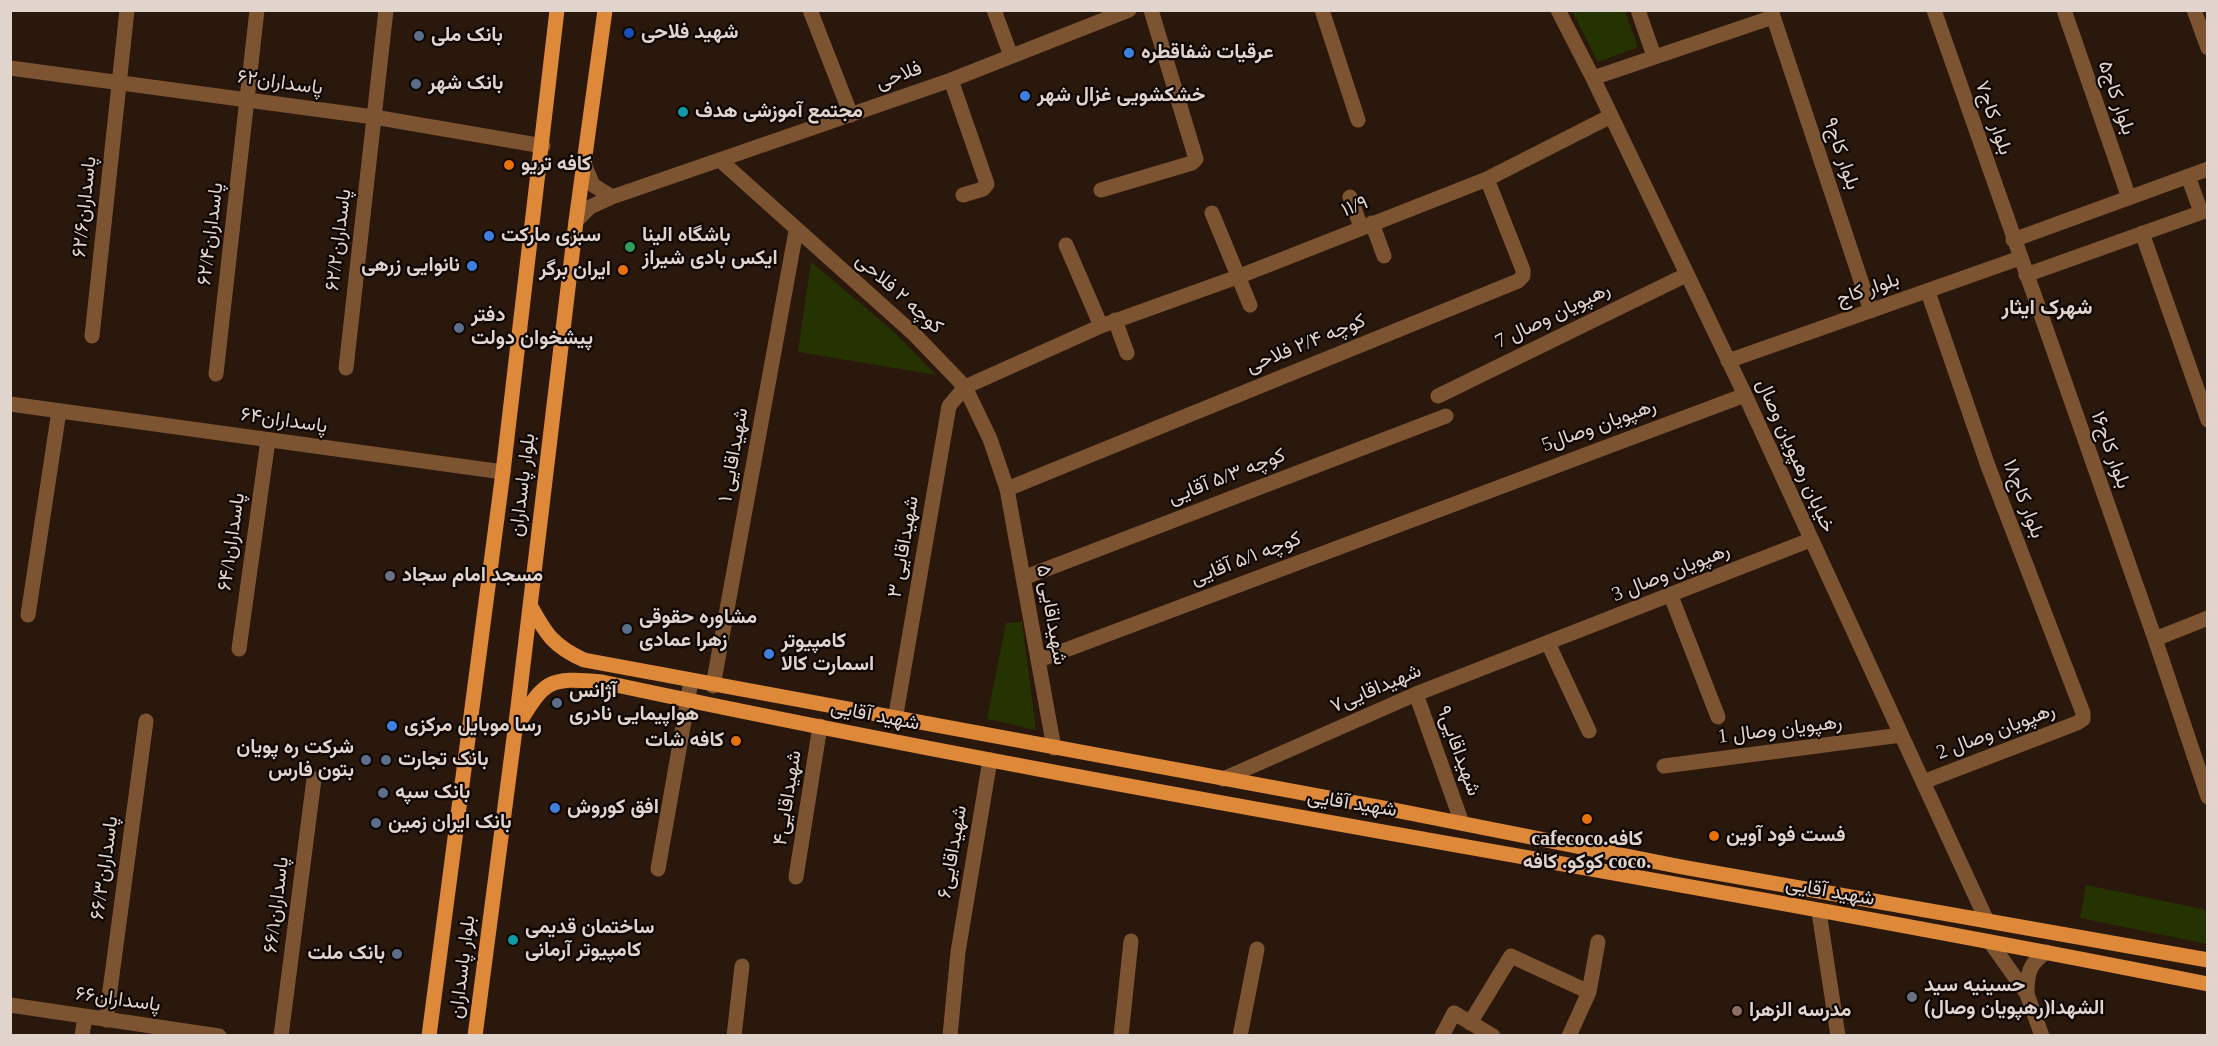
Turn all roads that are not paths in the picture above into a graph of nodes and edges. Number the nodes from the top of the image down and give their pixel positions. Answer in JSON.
{"nodes":[{"id":1,"x":127,"y":10,"type":"edge"},
{"id":2,"x":258,"y":10,"type":"edge"},
{"id":3,"x":386,"y":10,"type":"edge"},
{"id":4,"x":557,"y":10,"type":"edge"},
{"id":5,"x":605,"y":10,"type":"edge"},
{"id":6,"x":810,"y":10,"type":"edge"},
{"id":7,"x":994,"y":10,"type":"edge"},
{"id":8,"x":1129,"y":10,"type":"edge"},
{"id":9,"x":1151,"y":10,"type":"edge"},
{"id":10,"x":1322,"y":10,"type":"edge"},
{"id":11,"x":1558,"y":10,"type":"edge"},
{"id":12,"x":1638,"y":10,"type":"edge"},
{"id":13,"x":1934,"y":10,"type":"edge"},
{"id":14,"x":2064,"y":10,"type":"edge"},
{"id":15,"x":2194,"y":10,"type":"edge"},
{"id":16,"x":1772,"y":14,"type":"edge"},
{"id":17,"x":2208,"y":48,"type":"edge"},
{"id":18,"x":1011,"y":56,"type":"junction"},
{"id":19,"x":1654,"y":56,"type":"junction"},
{"id":20,"x":10,"y":68,"type":"edge"},
{"id":21,"x":1593,"y":78,"type":"junction"},
{"id":22,"x":951,"y":80,"type":"junction"},
{"id":23,"x":119,"y":82,"type":"junction"},
{"id":24,"x":247,"y":100,"type":"junction"},
{"id":25,"x":851,"y":115,"type":"junction"},
{"id":26,"x":1611,"y":116,"type":"junction"},
{"id":27,"x":374,"y":117,"type":"junction"},
{"id":28,"x":1358,"y":120,"type":"dead end"},
{"id":29,"x":543,"y":146,"type":"junction"},
{"id":30,"x":721,"y":161,"type":"junction"},
{"id":31,"x":584,"y":164,"type":"junction"},
{"id":32,"x":2208,"y":169,"type":"edge"},
{"id":33,"x":2188,"y":176,"type":"junction"},
{"id":34,"x":1487,"y":179,"type":"junction"},
{"id":35,"x":1101,"y":190,"type":"dead end"},
{"id":36,"x":963,"y":195,"type":"dead end"},
{"id":37,"x":612,"y":197,"type":"junction"},
{"id":38,"x":1350,"y":197,"type":"dead end"},
{"id":39,"x":2129,"y":198,"type":"junction"},
{"id":40,"x":2204,"y":211,"type":"edge"},
{"id":41,"x":1212,"y":213,"type":"dead end"},
{"id":42,"x":576,"y":221,"type":"junction"},
{"id":43,"x":1366,"y":225,"type":"junction"},
{"id":44,"x":796,"y":231,"type":"junction"},
{"id":45,"x":2142,"y":233,"type":"junction"},
{"id":46,"x":2013,"y":240,"type":"junction"},
{"id":47,"x":1066,"y":245,"type":"dead end"},
{"id":48,"x":1384,"y":256,"type":"dead end"},
{"id":49,"x":2020,"y":258,"type":"junction"},
{"id":50,"x":1686,"y":275,"type":"junction"},
{"id":51,"x":2026,"y":275,"type":"junction"},
{"id":52,"x":1240,"y":276,"type":"junction"},
{"id":53,"x":1928,"y":292,"type":"junction"},
{"id":54,"x":1250,"y":304,"type":"dead end"},
{"id":55,"x":1872,"y":311,"type":"junction"},
{"id":56,"x":1108,"y":323,"type":"junction"},
{"id":57,"x":92,"y":336,"type":"dead end"},
{"id":58,"x":1127,"y":353,"type":"dead end"},
{"id":59,"x":1728,"y":361,"type":"junction"},
{"id":60,"x":346,"y":368,"type":"dead end"},
{"id":61,"x":216,"y":374,"type":"dead end"},
{"id":62,"x":965,"y":387,"type":"junction"},
{"id":63,"x":1745,"y":395,"type":"junction"},
{"id":64,"x":1438,"y":396,"type":"dead end"},
{"id":65,"x":10,"y":404,"type":"edge"},
{"id":66,"x":59,"y":411,"type":"junction"},
{"id":67,"x":1446,"y":416,"type":"dead end"},
{"id":68,"x":2208,"y":420,"type":"edge"},
{"id":69,"x":268,"y":440,"type":"junction"},
{"id":70,"x":503,"y":472,"type":"junction"},
{"id":71,"x":1007,"y":489,"type":"junction"},
{"id":72,"x":1469,"y":497,"type":"joint"},
{"id":73,"x":1810,"y":540,"type":"junction"},
{"id":74,"x":1023,"y":578,"type":"junction"},
{"id":75,"x":1671,"y":596,"type":"junction"},
{"id":76,"x":530,"y":604,"type":"junction"},
{"id":77,"x":27,"y":615,"type":"dead end"},
{"id":78,"x":2208,"y":618,"type":"edge"},
{"id":79,"x":2155,"y":639,"type":"junction"},
{"id":80,"x":1548,"y":643,"type":"junction"},
{"id":81,"x":239,"y":649,"type":"dead end"},
{"id":82,"x":1039,"y":660,"type":"junction"},
{"id":83,"x":565,"y":666,"type":"junction"},
{"id":84,"x":691,"y":681,"type":"junction"},
{"id":85,"x":713,"y":686,"type":"junction"},
{"id":86,"x":1416,"y":694,"type":"junction"},
{"id":87,"x":688,"y":700,"type":"junction"},
{"id":88,"x":1718,"y":717,"type":"dead end"},
{"id":89,"x":2083,"y":719,"type":"joint"},
{"id":90,"x":895,"y":720,"type":"junction"},
{"id":91,"x":146,"y":721,"type":"dead end"},
{"id":92,"x":820,"y":726,"type":"junction"},
{"id":93,"x":514,"y":731,"type":"junction"},
{"id":94,"x":1589,"y":731,"type":"dead end"},
{"id":95,"x":1901,"y":735,"type":"junction"},
{"id":96,"x":1054,"y":748,"type":"junction"},
{"id":97,"x":990,"y":760,"type":"junction"},
{"id":98,"x":1664,"y":766,"type":"dead end"},
{"id":99,"x":314,"y":779,"type":"dead end"},
{"id":100,"x":1223,"y":779,"type":"junction"},
{"id":101,"x":1923,"y":782,"type":"junction"},
{"id":102,"x":2208,"y":797,"type":"edge"},
{"id":103,"x":1462,"y":823,"type":"junction"},
{"id":104,"x":1608,"y":852,"type":"junction"},
{"id":105,"x":658,"y":869,"type":"dead end"},
{"id":106,"x":1605,"y":872,"type":"junction"},
{"id":107,"x":796,"y":877,"type":"dead end"},
{"id":108,"x":1819,"y":912,"type":"junction"},
{"id":109,"x":1987,"y":921,"type":"junction"},
{"id":110,"x":1131,"y":941,"type":"dead end"},
{"id":111,"x":1598,"y":942,"type":"dead end"},
{"id":112,"x":1990,"y":942,"type":"junction"},
{"id":113,"x":1257,"y":950,"type":"dead end"},
{"id":114,"x":2046,"y":952,"type":"junction"},
{"id":115,"x":2208,"y":960,"type":"edge"},
{"id":116,"x":742,"y":966,"type":"dead end"},
{"id":117,"x":2208,"y":984,"type":"edge"},
{"id":118,"x":1589,"y":992,"type":"junction"},
{"id":119,"x":2027,"y":994,"type":"junction"},
{"id":120,"x":10,"y":1005,"type":"edge"},
{"id":121,"x":85,"y":1016,"type":"junction"},
{"id":122,"x":106,"y":1020,"type":"junction"},
{"id":123,"x":1470,"y":1023,"type":"junction"},
{"id":124,"x":200,"y":1034,"type":"edge"},
{"id":125,"x":82,"y":1035,"type":"edge"},
{"id":126,"x":219,"y":1035,"type":"edge"},
{"id":127,"x":281,"y":1035,"type":"edge"},
{"id":128,"x":429,"y":1035,"type":"edge"},
{"id":129,"x":475,"y":1035,"type":"edge"},
{"id":130,"x":734,"y":1035,"type":"edge"},
{"id":131,"x":950,"y":1035,"type":"edge"},
{"id":132,"x":1121,"y":1035,"type":"edge"},
{"id":133,"x":1240,"y":1035,"type":"edge"},
{"id":134,"x":1442,"y":1035,"type":"edge"},
{"id":135,"x":1493,"y":1035,"type":"edge"},
{"id":136,"x":1569,"y":1035,"type":"edge"},
{"id":137,"x":1838,"y":1035,"type":"edge"},
{"id":138,"x":2042,"y":1035,"type":"edge"}],
"edges":[{"from":1,"to":23,"type":"street","name":"پاسداران۶۲/۶"},
{"from":2,"to":24,"type":"street","name":"پاسداران۶۲/۴"},
{"from":3,"to":27,"type":"street","name":"پاسداران۶۲/۲"},
{"from":4,"to":29,"type":"main road","name":"بلوار پاسداران"},
{"from":5,"to":31,"type":"main road","name":"بلوار پاسداران"},
{"from":6,"to":25,"type":"street"},
{"from":7,"to":18,"type":"street"},
{"from":8,"to":18,"type":"street","name":"فلاحی"},
{"from":9,"to":35,"type":"street"},
{"from":10,"to":28,"type":"street"},
{"from":11,"to":21,"type":"street","name":"خیابان رهپویان وصال"},
{"from":12,"to":19,"type":"street"},
{"from":13,"to":46,"type":"street","name":"بلوار کاج۷"},
{"from":14,"to":39,"type":"street","name":"بلوار کاج۵"},
{"from":15,"to":17,"type":"street"},
{"from":16,"to":19,"type":"street"},
{"from":16,"to":55,"type":"street","name":"بلوار کاج۹"},
{"from":18,"to":22,"type":"street","name":"فلاحی"},
{"from":19,"to":21,"type":"street"},
{"from":20,"to":23,"type":"street","name":"پاسداران۶۲"},
{"from":21,"to":26,"type":"street","name":"خیابان رهپویان وصال"},
{"from":22,"to":25,"type":"street","name":"فلاحی"},
{"from":22,"to":36,"type":"street"},
{"from":23,"to":24,"type":"street","name":"پاسداران۶۲"},
{"from":23,"to":57,"type":"street","name":"پاسداران۶۲/۶"},
{"from":24,"to":27,"type":"street","name":"پاسداران۶۲"},
{"from":24,"to":61,"type":"street","name":"پاسداران۶۲/۴"},
{"from":25,"to":30,"type":"street","name":"فلاحی"},
{"from":26,"to":34,"type":"street","name":"۱۱/۹"},
{"from":26,"to":50,"type":"street","name":"خیابان رهپویان وصال"},
{"from":27,"to":29,"type":"street","name":"پاسداران۶۲"},
{"from":27,"to":60,"type":"street","name":"پاسداران۶۲/۲"},
{"from":29,"to":70,"type":"main road","name":"بلوار پاسداران"},
{"from":30,"to":37,"type":"street","name":"فلاحی"},
{"from":30,"to":44,"type":"street","name":"کوچه ۲ فلاحی"},
{"from":31,"to":37,"type":"street"},
{"from":31,"to":42,"type":"main road","name":"بلوار پاسداران"},
{"from":32,"to":33,"type":"street"},
{"from":33,"to":39,"type":"street"},
{"from":33,"to":40,"type":"street"},
{"from":34,"to":43,"type":"street","name":"۱۱/۹"},
{"from":34,"to":71,"type":"street","name":"کوچه ۲/۴ فلاحی"},
{"from":37,"to":42,"type":"street","name":"فلاحی"},
{"from":38,"to":43,"type":"street"},
{"from":39,"to":46,"type":"street"},
{"from":40,"to":45,"type":"street"},
{"from":41,"to":52,"type":"street"},
{"from":42,"to":76,"type":"main road","name":"بلوار پاسداران"},
{"from":43,"to":48,"type":"street"},
{"from":43,"to":52,"type":"street","name":"۱۱/۹"},
{"from":44,"to":62,"type":"street","name":"کوچه ۲ فلاحی"},
{"from":44,"to":85,"type":"street","name":"۱ شهیداقایی"},
{"from":45,"to":51,"type":"street"},
{"from":45,"to":68,"type":"street"},
{"from":46,"to":49,"type":"street","name":"بلوار کاج۷"},
{"from":47,"to":56,"type":"street"},
{"from":49,"to":51,"type":"street","name":"بلوار کاج۱۶"},
{"from":49,"to":53,"type":"street","name":"بلوار کاج"},
{"from":50,"to":59,"type":"street","name":"خیابان رهپویان وصال"},
{"from":50,"to":64,"type":"street","name":"7 رهپویان وصال"},
{"from":51,"to":79,"type":"street","name":"بلوار کاج۱۶"},
{"from":52,"to":54,"type":"street"},
{"from":52,"to":56,"type":"street","name":"۱۱/۹"},
{"from":53,"to":55,"type":"street","name":"بلوار کاج"},
{"from":53,"to":89,"type":"street","name":"بلوار کاج۱۸"},
{"from":55,"to":59,"type":"street","name":"بلوار کاج"},
{"from":56,"to":58,"type":"street"},
{"from":56,"to":62,"type":"street","name":"۱۱/۹"},
{"from":59,"to":63,"type":"street","name":"خیابان رهپویان وصال"},
{"from":62,"to":71,"type":"street","name":"کوچه ۲ فلاحی"},
{"from":62,"to":90,"type":"street","name":"۳ شهیداقایی"},
{"from":63,"to":72,"type":"street","name":"رهپویان وصال5"},
{"from":63,"to":73,"type":"street","name":"خیابان رهپویان وصال"},
{"from":65,"to":66,"type":"street","name":"پاسداران۶۴"},
{"from":66,"to":69,"type":"street","name":"پاسداران۶۴"},
{"from":66,"to":77,"type":"street"},
{"from":67,"to":74,"type":"street","name":"کوچه ۵/۳ آقایی"},
{"from":69,"to":70,"type":"street","name":"پاسداران۶۴"},
{"from":69,"to":81,"type":"street","name":"پاسداران۶۴/۱"},
{"from":70,"to":128,"type":"main road","name":"بلوار پاسداران"},
{"from":71,"to":74,"type":"street","name":"۵ شهیداقایی"},
{"from":72,"to":82,"type":"street","name":"کوچه ۵/۱ آقایی"},
{"from":73,"to":75,"type":"street","name":"3 رهپویان وصال"},
{"from":73,"to":95,"type":"street","name":"خیابان رهپویان وصال"},
{"from":74,"to":82,"type":"street","name":"۵ شهیداقایی"},
{"from":75,"to":80,"type":"street","name":"3 رهپویان وصال"},
{"from":75,"to":88,"type":"street"},
{"from":76,"to":83,"type":"main road","name":"شهید آقایی"},
{"from":76,"to":93,"type":"main road","name":"بلوار پاسداران"},
{"from":78,"to":79,"type":"street"},
{"from":79,"to":102,"type":"street","name":"بلوار کاج۱۶"},
{"from":80,"to":86,"type":"street","name":"شهیداقایی۷"},
{"from":80,"to":94,"type":"street"},
{"from":82,"to":96,"type":"street","name":"۵ شهیداقایی"},
{"from":83,"to":84,"type":"main road","name":"شهید آقایی"},
{"from":83,"to":87,"type":"main road","name":"شهید آقایی"},
{"from":83,"to":93,"type":"main road"},
{"from":84,"to":85,"type":"main road","name":"شهید آقایی"},
{"from":84,"to":87,"type":"street"},
{"from":85,"to":90,"type":"main road","name":"شهید آقایی"},
{"from":86,"to":100,"type":"street","name":"شهیداقایی۷"},
{"from":86,"to":103,"type":"street","name":"شهیداقایی۹"},
{"from":87,"to":92,"type":"main road","name":"شهید آقایی"},
{"from":87,"to":105,"type":"street"},
{"from":89,"to":101,"type":"street","name":"2 رهپویان وصال"},
{"from":90,"to":96,"type":"main road","name":"شهید آقایی"},
{"from":91,"to":122,"type":"street","name":"پاسداران۶۶/۳"},
{"from":92,"to":97,"type":"main road","name":"شهید آقایی"},
{"from":92,"to":107,"type":"street","name":"شهیداقایی۴"},
{"from":93,"to":129,"type":"main road","name":"بلوار پاسداران"},
{"from":95,"to":98,"type":"street","name":"1 رهپویان وصال"},
{"from":95,"to":101,"type":"street","name":"خیابان رهپویان وصال"},
{"from":96,"to":100,"type":"main road","name":"شهید آقایی"},
{"from":97,"to":106,"type":"main road","name":"شهید آقایی"},
{"from":97,"to":131,"type":"street","name":"شهیداقایی۶"},
{"from":99,"to":127,"type":"street","name":"پاسداران۶۶/۱"},
{"from":100,"to":103,"type":"main road","name":"شهید آقایی"},
{"from":101,"to":109,"type":"street","name":"خیابان رهپویان وصال"},
{"from":103,"to":104,"type":"main road","name":"شهید آقایی"},
{"from":104,"to":106,"type":"main road"},
{"from":104,"to":109,"type":"main road","name":"شهید آقایی"},
{"from":106,"to":108,"type":"main road","name":"شهید آقایی"},
{"from":108,"to":112,"type":"main road","name":"شهید آقایی"},
{"from":108,"to":137,"type":"street"},
{"from":109,"to":115,"type":"main road","name":"شهید آقایی"},
{"from":110,"to":132,"type":"street"},
{"from":111,"to":118,"type":"street"},
{"from":112,"to":114,"type":"main road","name":"شهید آقایی"},
{"from":112,"to":119,"type":"street"},
{"from":113,"to":133,"type":"street"},
{"from":114,"to":117,"type":"main road","name":"شهید آقایی"},
{"from":114,"to":119,"type":"street"},
{"from":116,"to":130,"type":"street"},
{"from":118,"to":123,"type":"street"},
{"from":118,"to":136,"type":"street"},
{"from":119,"to":138,"type":"street"},
{"from":120,"to":121,"type":"street","name":"پاسداران۶۶"},
{"from":121,"to":122,"type":"street","name":"پاسداران۶۶"},
{"from":121,"to":125,"type":"street"},
{"from":122,"to":124,"type":"street","name":"پاسداران۶۶"},
{"from":123,"to":134,"type":"street"},
{"from":123,"to":135,"type":"street"},
{"from":124,"to":126,"type":"street","name":"پاسداران۶۶"}]}
